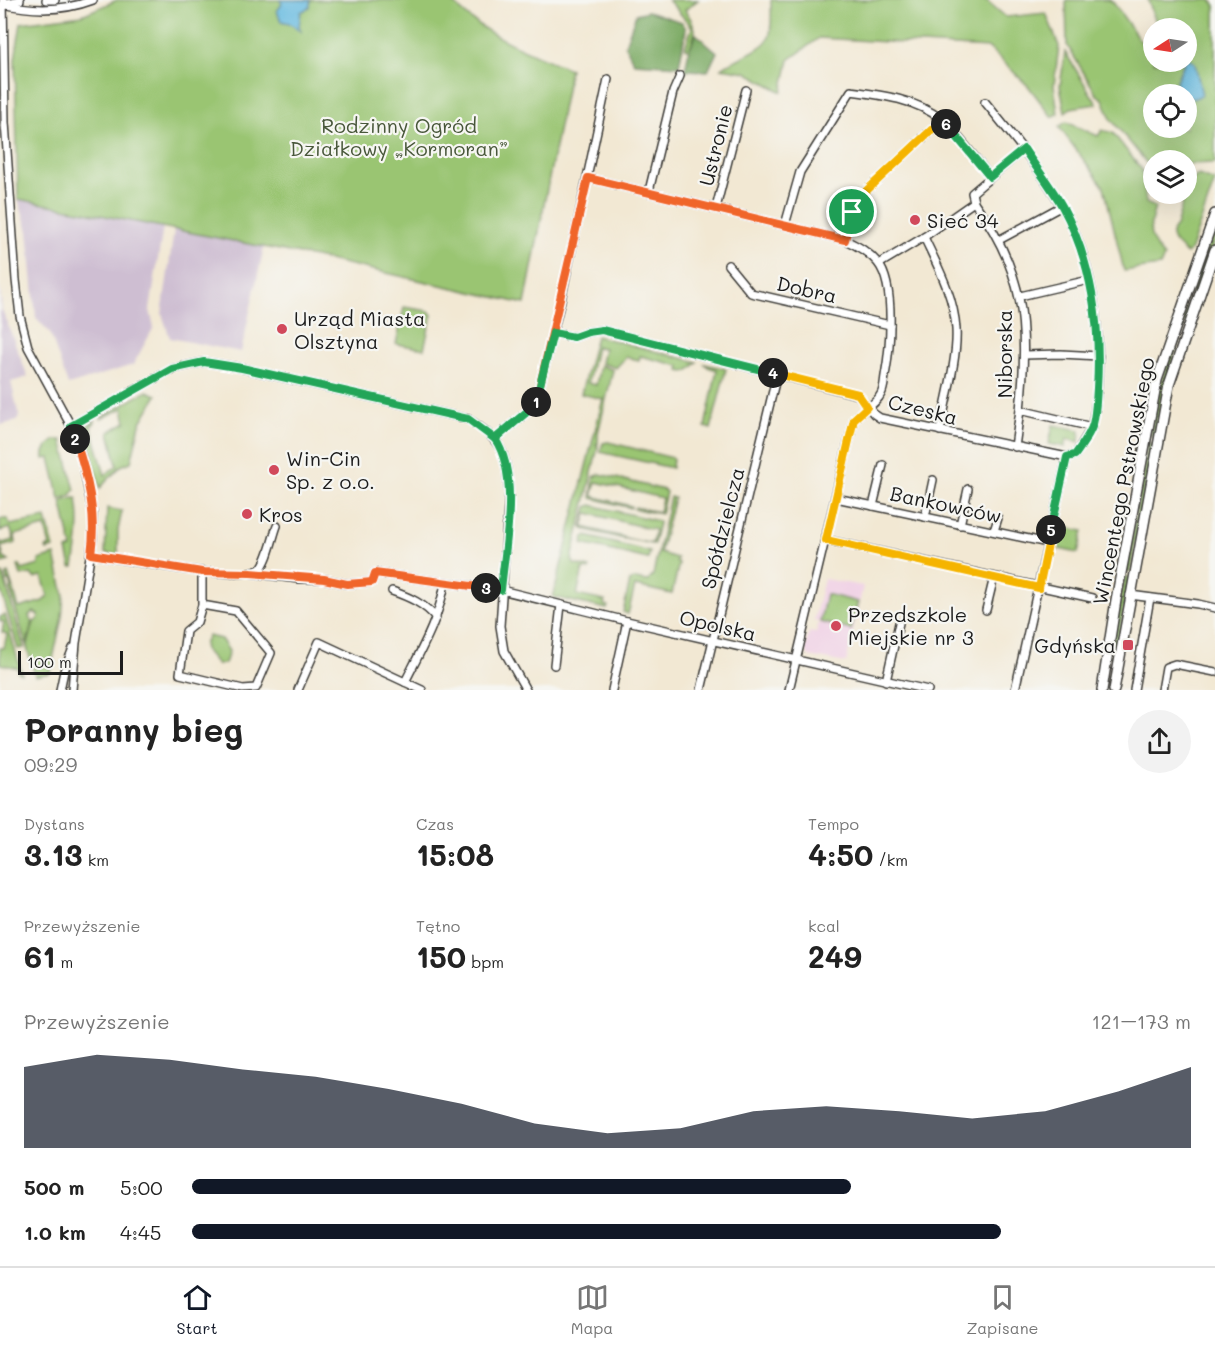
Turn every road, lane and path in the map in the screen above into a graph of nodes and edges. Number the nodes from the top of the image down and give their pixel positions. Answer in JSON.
{"nodes":[{"id":1,"x":20,"y":0,"type":"edge"},
{"id":2,"x":46,"y":0,"type":"edge"},
{"id":3,"x":55,"y":0,"type":"edge"},
{"id":4,"x":93,"y":0,"type":"edge"},
{"id":5,"x":3,"y":2,"type":"edge"},
{"id":6,"x":680,"y":76,"type":"dead end"},
{"id":7,"x":608,"y":79,"type":"dead end"},
{"id":8,"x":746,"y":90,"type":"dead end"},
{"id":9,"x":985,"y":102,"type":"dead end"},
{"id":10,"x":942,"y":120,"type":"junction"},
{"id":11,"x":1024,"y":149,"type":"junction"},
{"id":12,"x":990,"y":177,"type":"junction"},
{"id":13,"x":588,"y":178,"type":"junction"},
{"id":14,"x":649,"y":191,"type":"junction"},
{"id":15,"x":974,"y":202,"type":"junction"},
{"id":16,"x":1062,"y":206,"type":"junction"},
{"id":17,"x":716,"y":208,"type":"junction"},
{"id":18,"x":1215,"y":214,"type":"edge"},
{"id":19,"x":785,"y":225,"type":"junction"},
{"id":20,"x":924,"y":237,"type":"junction"},
{"id":21,"x":845,"y":240,"type":"junction"},
{"id":22,"x":999,"y":240,"type":"junction"},
{"id":23,"x":1215,"y":250,"type":"edge"},
{"id":24,"x":879,"y":264,"type":"junction"},
{"id":25,"x":728,"y":265,"type":"dead end"},
{"id":26,"x":1089,"y":280,"type":"junction"},
{"id":27,"x":1020,"y":296,"type":"junction"},
{"id":28,"x":890,"y":325,"type":"junction"},
{"id":29,"x":553,"y":333,"type":"junction"},
{"id":30,"x":1024,"y":355,"type":"junction"},
{"id":31,"x":1099,"y":356,"type":"junction"},
{"id":32,"x":777,"y":374,"type":"junction"},
{"id":33,"x":867,"y":407,"type":"junction"},
{"id":34,"x":1020,"y":410,"type":"junction"},
{"id":35,"x":71,"y":426,"type":"junction"},
{"id":36,"x":1092,"y":427,"type":"junction"},
{"id":37,"x":940,"y":431,"type":"junction"},
{"id":38,"x":495,"y":439,"type":"junction"},
{"id":39,"x":1145,"y":443,"type":"junction"},
{"id":40,"x":1157,"y":444,"type":"junction"},
{"id":41,"x":1015,"y":447,"type":"junction"},
{"id":42,"x":1067,"y":457,"type":"junction"},
{"id":43,"x":883,"y":465,"type":"dead end"},
{"id":44,"x":933,"y":480,"type":"dead end"},
{"id":45,"x":968,"y":489,"type":"dead end"},
{"id":46,"x":836,"y":498,"type":"junction"},
{"id":47,"x":873,"y":506,"type":"junction"},
{"id":48,"x":925,"y":517,"type":"junction"},
{"id":49,"x":998,"y":518,"type":"dead end"},
{"id":50,"x":960,"y":525,"type":"junction"},
{"id":51,"x":277,"y":526,"type":"dead end"},
{"id":52,"x":994,"y":531,"type":"junction"},
{"id":53,"x":826,"y":540,"type":"junction"},
{"id":54,"x":1048,"y":543,"type":"junction"},
{"id":55,"x":91,"y":554,"type":"junction"},
{"id":56,"x":202,"y":572,"type":"junction"},
{"id":57,"x":250,"y":573,"type":"junction"},
{"id":58,"x":994,"y":578,"type":"junction"},
{"id":59,"x":445,"y":583,"type":"junction"},
{"id":60,"x":1039,"y":588,"type":"junction"},
{"id":61,"x":501,"y":590,"type":"junction"},
{"id":62,"x":392,"y":591,"type":"dead end"},
{"id":63,"x":1130,"y":595,"type":"junction"},
{"id":64,"x":1092,"y":598,"type":"dead end"},
{"id":65,"x":1150,"y":598,"type":"junction"},
{"id":66,"x":202,"y":605,"type":"junction"},
{"id":67,"x":561,"y":605,"type":"junction"},
{"id":68,"x":1215,"y":608,"type":"edge"},
{"id":69,"x":986,"y":610,"type":"dead end"},
{"id":70,"x":436,"y":618,"type":"junction"},
{"id":71,"x":627,"y":621,"type":"junction"},
{"id":72,"x":899,"y":623,"type":"dead end"},
{"id":73,"x":712,"y":641,"type":"junction"},
{"id":74,"x":76,"y":643,"type":"junction"},
{"id":75,"x":795,"y":660,"type":"junction"},
{"id":76,"x":554,"y":665,"type":"dead end"},
{"id":77,"x":1215,"y":672,"type":"edge"},
{"id":78,"x":886,"y":681,"type":"junction"},
{"id":79,"x":405,"y":682,"type":"junction"},
{"id":80,"x":60,"y":690,"type":"edge"},
{"id":81,"x":72,"y":690,"type":"edge"},
{"id":82,"x":298,"y":690,"type":"edge"},
{"id":83,"x":422,"y":690,"type":"edge"},
{"id":84,"x":526,"y":690,"type":"edge"},
{"id":85,"x":612,"y":690,"type":"edge"},
{"id":86,"x":701,"y":690,"type":"edge"},
{"id":87,"x":789,"y":690,"type":"edge"},
{"id":88,"x":928,"y":690,"type":"edge"},
{"id":89,"x":1015,"y":690,"type":"edge"},
{"id":90,"x":1102,"y":690,"type":"edge"},
{"id":91,"x":1114,"y":690,"type":"edge"},
{"id":92,"x":1134,"y":690,"type":"edge"},
{"id":93,"x":1162,"y":690,"type":"edge"}],
"edges":[{"from":1,"to":5,"type":"street"},
{"from":2,"to":3,"type":"street"},
{"from":4,"to":5,"type":"street"},
{"from":5,"to":35,"type":"street"},
{"from":6,"to":14,"type":"street"},
{"from":7,"to":13,"type":"street"},
{"from":8,"to":17,"type":"street","name":"Ustronie"},
{"from":9,"to":11,"type":"street"},
{"from":10,"to":12,"type":"street"},
{"from":10,"to":19,"type":"street"},
{"from":10,"to":21,"type":"street"},
{"from":11,"to":12,"type":"street"},
{"from":11,"to":16,"type":"street"},
{"from":12,"to":15,"type":"street"},
{"from":13,"to":14,"type":"street"},
{"from":13,"to":29,"type":"street"},
{"from":14,"to":17,"type":"street"},
{"from":15,"to":20,"type":"street"},
{"from":15,"to":22,"type":"street","name":"Niborska"},
{"from":16,"to":22,"type":"street"},
{"from":16,"to":26,"type":"street"},
{"from":17,"to":19,"type":"street"},
{"from":18,"to":39,"type":"main road","name":"Wincentego Pstrowskiego"},
{"from":19,"to":21,"type":"street"},
{"from":20,"to":24,"type":"street"},
{"from":20,"to":37,"type":"street"},
{"from":21,"to":24,"type":"street"},
{"from":22,"to":27,"type":"street","name":"Niborska"},
{"from":23,"to":40,"type":"main road","name":"Wincentego Pstrowskiego"},
{"from":24,"to":28,"type":"street"},
{"from":25,"to":28,"type":"street","name":"Dobra"},
{"from":26,"to":27,"type":"street"},
{"from":26,"to":31,"type":"street"},
{"from":27,"to":30,"type":"street","name":"Niborska"},
{"from":28,"to":33,"type":"street"},
{"from":29,"to":32,"type":"street","name":"Czeska"},
{"from":29,"to":38,"type":"street"},
{"from":30,"to":31,"type":"street"},
{"from":30,"to":34,"type":"street","name":"Niborska"},
{"from":31,"to":36,"type":"street"},
{"from":32,"to":33,"type":"street","name":"Czeska"},
{"from":32,"to":73,"type":"street","name":"Spółdzielcza"},
{"from":33,"to":37,"type":"street","name":"Czeska"},
{"from":33,"to":46,"type":"street"},
{"from":34,"to":36,"type":"street"},
{"from":34,"to":41,"type":"street","name":"Niborska"},
{"from":35,"to":38,"type":"street"},
{"from":35,"to":55,"type":"street"},
{"from":36,"to":42,"type":"street"},
{"from":37,"to":41,"type":"street","name":"Czeska"},
{"from":38,"to":61,"type":"street"},
{"from":39,"to":40,"type":"main road"},
{"from":39,"to":90,"type":"main road","name":"Wincentego Pstrowskiego"},
{"from":40,"to":63,"type":"main road","name":"Wincentego Pstrowskiego"},
{"from":41,"to":42,"type":"street","name":"Czeska"},
{"from":42,"to":54,"type":"street"},
{"from":43,"to":47,"type":"street"},
{"from":44,"to":48,"type":"street"},
{"from":45,"to":50,"type":"street"},
{"from":46,"to":47,"type":"street","name":"Bankowców"},
{"from":46,"to":53,"type":"street"},
{"from":47,"to":48,"type":"street","name":"Bankowców"},
{"from":48,"to":50,"type":"street","name":"Bankowców"},
{"from":49,"to":52,"type":"street"},
{"from":50,"to":52,"type":"street","name":"Bankowców"},
{"from":51,"to":57,"type":"street"},
{"from":52,"to":54,"type":"street","name":"Bankowców"},
{"from":53,"to":58,"type":"street"},
{"from":53,"to":75,"type":"street"},
{"from":54,"to":60,"type":"street"},
{"from":55,"to":56,"type":"street"},
{"from":55,"to":74,"type":"street"},
{"from":56,"to":57,"type":"street"},
{"from":56,"to":66,"type":"street"},
{"from":57,"to":59,"type":"street"},
{"from":58,"to":60,"type":"street"},
{"from":58,"to":69,"type":"street"},
{"from":59,"to":61,"type":"street","name":"Opolska"},
{"from":59,"to":70,"type":"street"},
{"from":60,"to":64,"type":"street"},
{"from":60,"to":89,"type":"street"},
{"from":61,"to":67,"type":"street","name":"Opolska"},
{"from":61,"to":84,"type":"street"},
{"from":62,"to":70,"type":"street"},
{"from":63,"to":65,"type":"street"},
{"from":63,"to":91,"type":"main road","name":"Wincentego Pstrowskiego"},
{"from":65,"to":68,"type":"street"},
{"from":65,"to":92,"type":"street"},
{"from":66,"to":66,"type":"street"},
{"from":67,"to":71,"type":"street","name":"Opolska"},
{"from":67,"to":76,"type":"street"},
{"from":70,"to":79,"type":"street"},
{"from":71,"to":73,"type":"street","name":"Opolska"},
{"from":71,"to":85,"type":"street"},
{"from":72,"to":78,"type":"street"},
{"from":73,"to":75,"type":"street","name":"Opolska"},
{"from":73,"to":86,"type":"street","name":"Spółdzielcza"},
{"from":74,"to":80,"type":"street"},
{"from":74,"to":81,"type":"street"},
{"from":75,"to":78,"type":"street","name":"Opolska"},
{"from":75,"to":87,"type":"street"},
{"from":77,"to":93,"type":"street"},
{"from":78,"to":88,"type":"street","name":"Opolska"},
{"from":79,"to":82,"type":"street"},
{"from":79,"to":83,"type":"street"}]}
